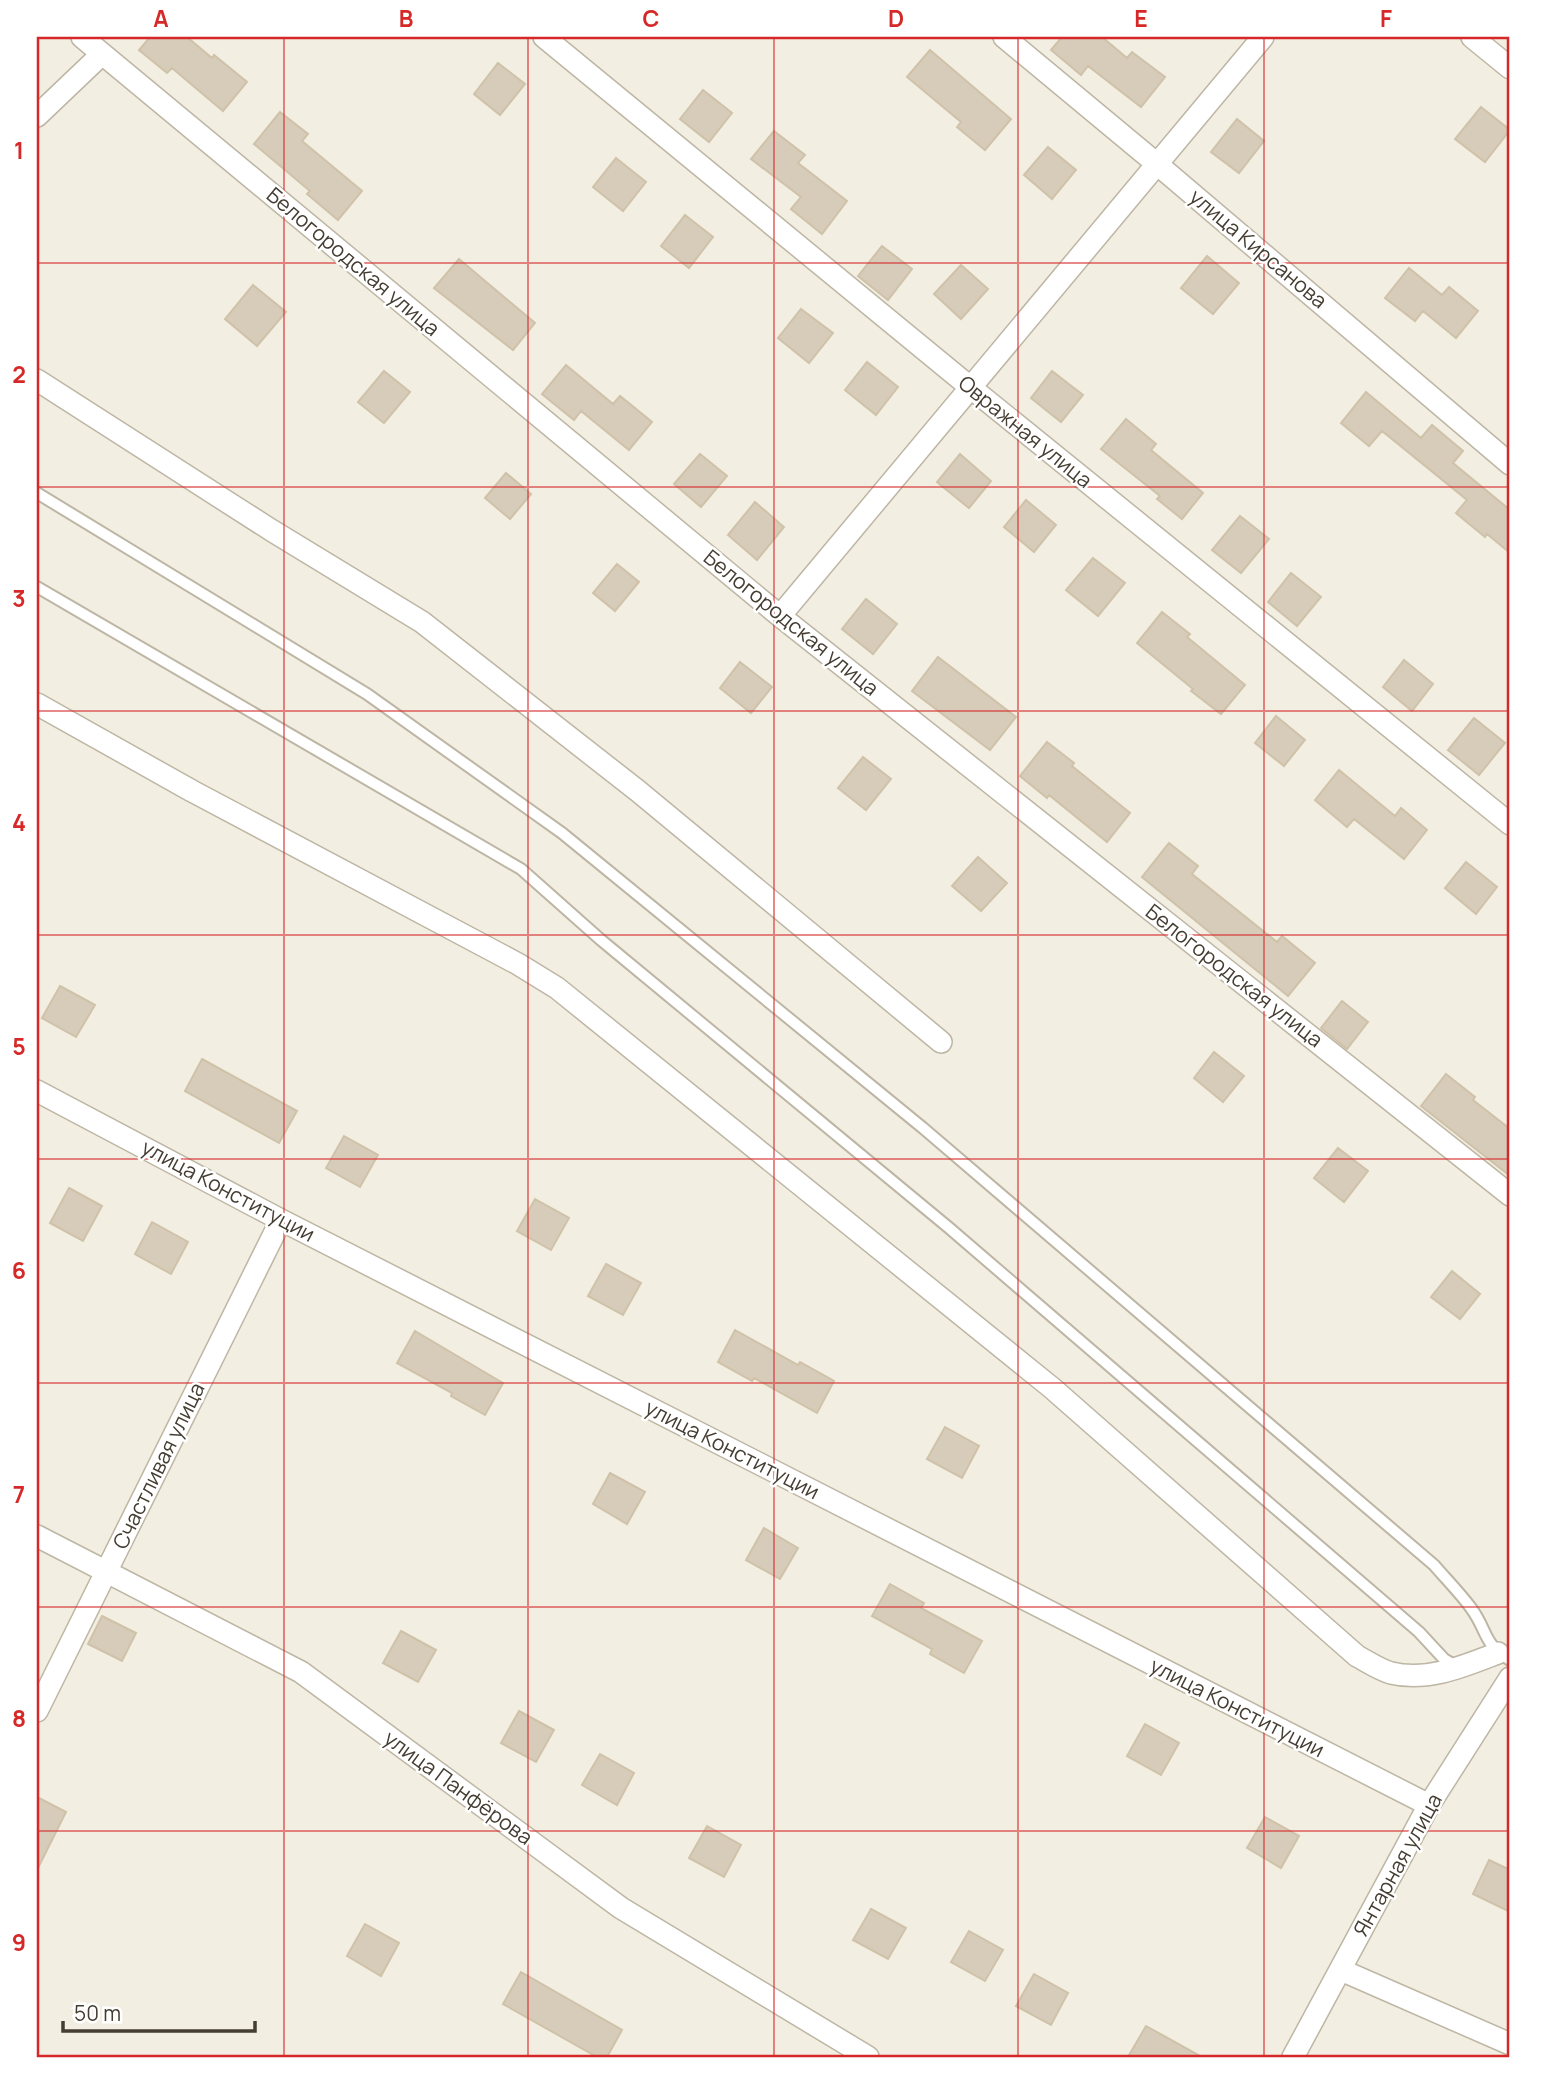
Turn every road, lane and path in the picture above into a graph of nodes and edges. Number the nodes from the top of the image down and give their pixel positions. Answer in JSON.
{"nodes":[{"id":1,"x":82,"y":37,"type":"edge"},
{"id":2,"x":544,"y":37,"type":"edge"},
{"id":3,"x":1004,"y":37,"type":"edge"},
{"id":4,"x":1263,"y":37,"type":"edge"},
{"id":5,"x":1472,"y":37,"type":"edge"},
{"id":6,"x":102,"y":54,"type":"junction"},
{"id":7,"x":1510,"y":68,"type":"edge"},
{"id":8,"x":37,"y":116,"type":"edge"},
{"id":9,"x":1157,"y":164,"type":"junction"},
{"id":10,"x":37,"y":380,"type":"edge"},
{"id":11,"x":970,"y":387,"type":"junction"},
{"id":12,"x":1510,"y":464,"type":"edge"},
{"id":13,"x":37,"y":493,"type":"edge"},
{"id":14,"x":37,"y":587,"type":"edge"},
{"id":15,"x":780,"y":616,"type":"junction"},
{"id":16,"x":37,"y":704,"type":"edge"},
{"id":17,"x":1510,"y":824,"type":"edge"},
{"id":18,"x":941,"y":1042,"type":"dead end"},
{"id":19,"x":37,"y":1091,"type":"edge"},
{"id":20,"x":1510,"y":1195,"type":"edge"},
{"id":21,"x":281,"y":1220,"type":"junction"},
{"id":22,"x":37,"y":1536,"type":"edge"},
{"id":23,"x":106,"y":1571,"type":"junction"},
{"id":24,"x":1504,"y":1656,"type":"edge"},
{"id":25,"x":1459,"y":1668,"type":"junction"},
{"id":26,"x":1510,"y":1678,"type":"edge"},
{"id":27,"x":37,"y":1712,"type":"edge"},
{"id":28,"x":1429,"y":1805,"type":"junction"},
{"id":29,"x":1341,"y":1970,"type":"junction"},
{"id":30,"x":1510,"y":2044,"type":"edge"},
{"id":31,"x":868,"y":2057,"type":"edge"},
{"id":32,"x":1293,"y":2057,"type":"edge"}],
"edges":[{"from":1,"to":6,"type":"street","name":"Белогородская улица"},
{"from":2,"to":11,"type":"street","name":"Овражная улица"},
{"from":3,"to":9,"type":"street","name":"улица Кирсанова"},
{"from":4,"to":9,"type":"street"},
{"from":5,"to":7,"type":"street"},
{"from":6,"to":8,"type":"street"},
{"from":6,"to":15,"type":"street","name":"Белогородская улица"},
{"from":9,"to":11,"type":"street"},
{"from":9,"to":12,"type":"street","name":"улица Кирсанова"},
{"from":10,"to":18,"type":"street"},
{"from":11,"to":15,"type":"street"},
{"from":11,"to":17,"type":"street","name":"Овражная улица"},
{"from":13,"to":24,"type":"lane"},
{"from":14,"to":25,"type":"lane"},
{"from":15,"to":20,"type":"street","name":"Белогородская улица"},
{"from":16,"to":25,"type":"street"},
{"from":19,"to":21,"type":"street","name":"улица Конституции"},
{"from":21,"to":23,"type":"street","name":"Счастливая улица"},
{"from":21,"to":28,"type":"street","name":"улица Конституции"},
{"from":22,"to":23,"type":"street","name":"улица Панфёрова"},
{"from":23,"to":27,"type":"street","name":"Счастливая улица"},
{"from":23,"to":31,"type":"street","name":"улица Панфёрова"},
{"from":24,"to":25,"type":"street"},
{"from":26,"to":28,"type":"street","name":"Янтарная улица"},
{"from":28,"to":29,"type":"street","name":"Янтарная улица"},
{"from":29,"to":30,"type":"street"},
{"from":29,"to":32,"type":"street","name":"Янтарная улица"}]}
